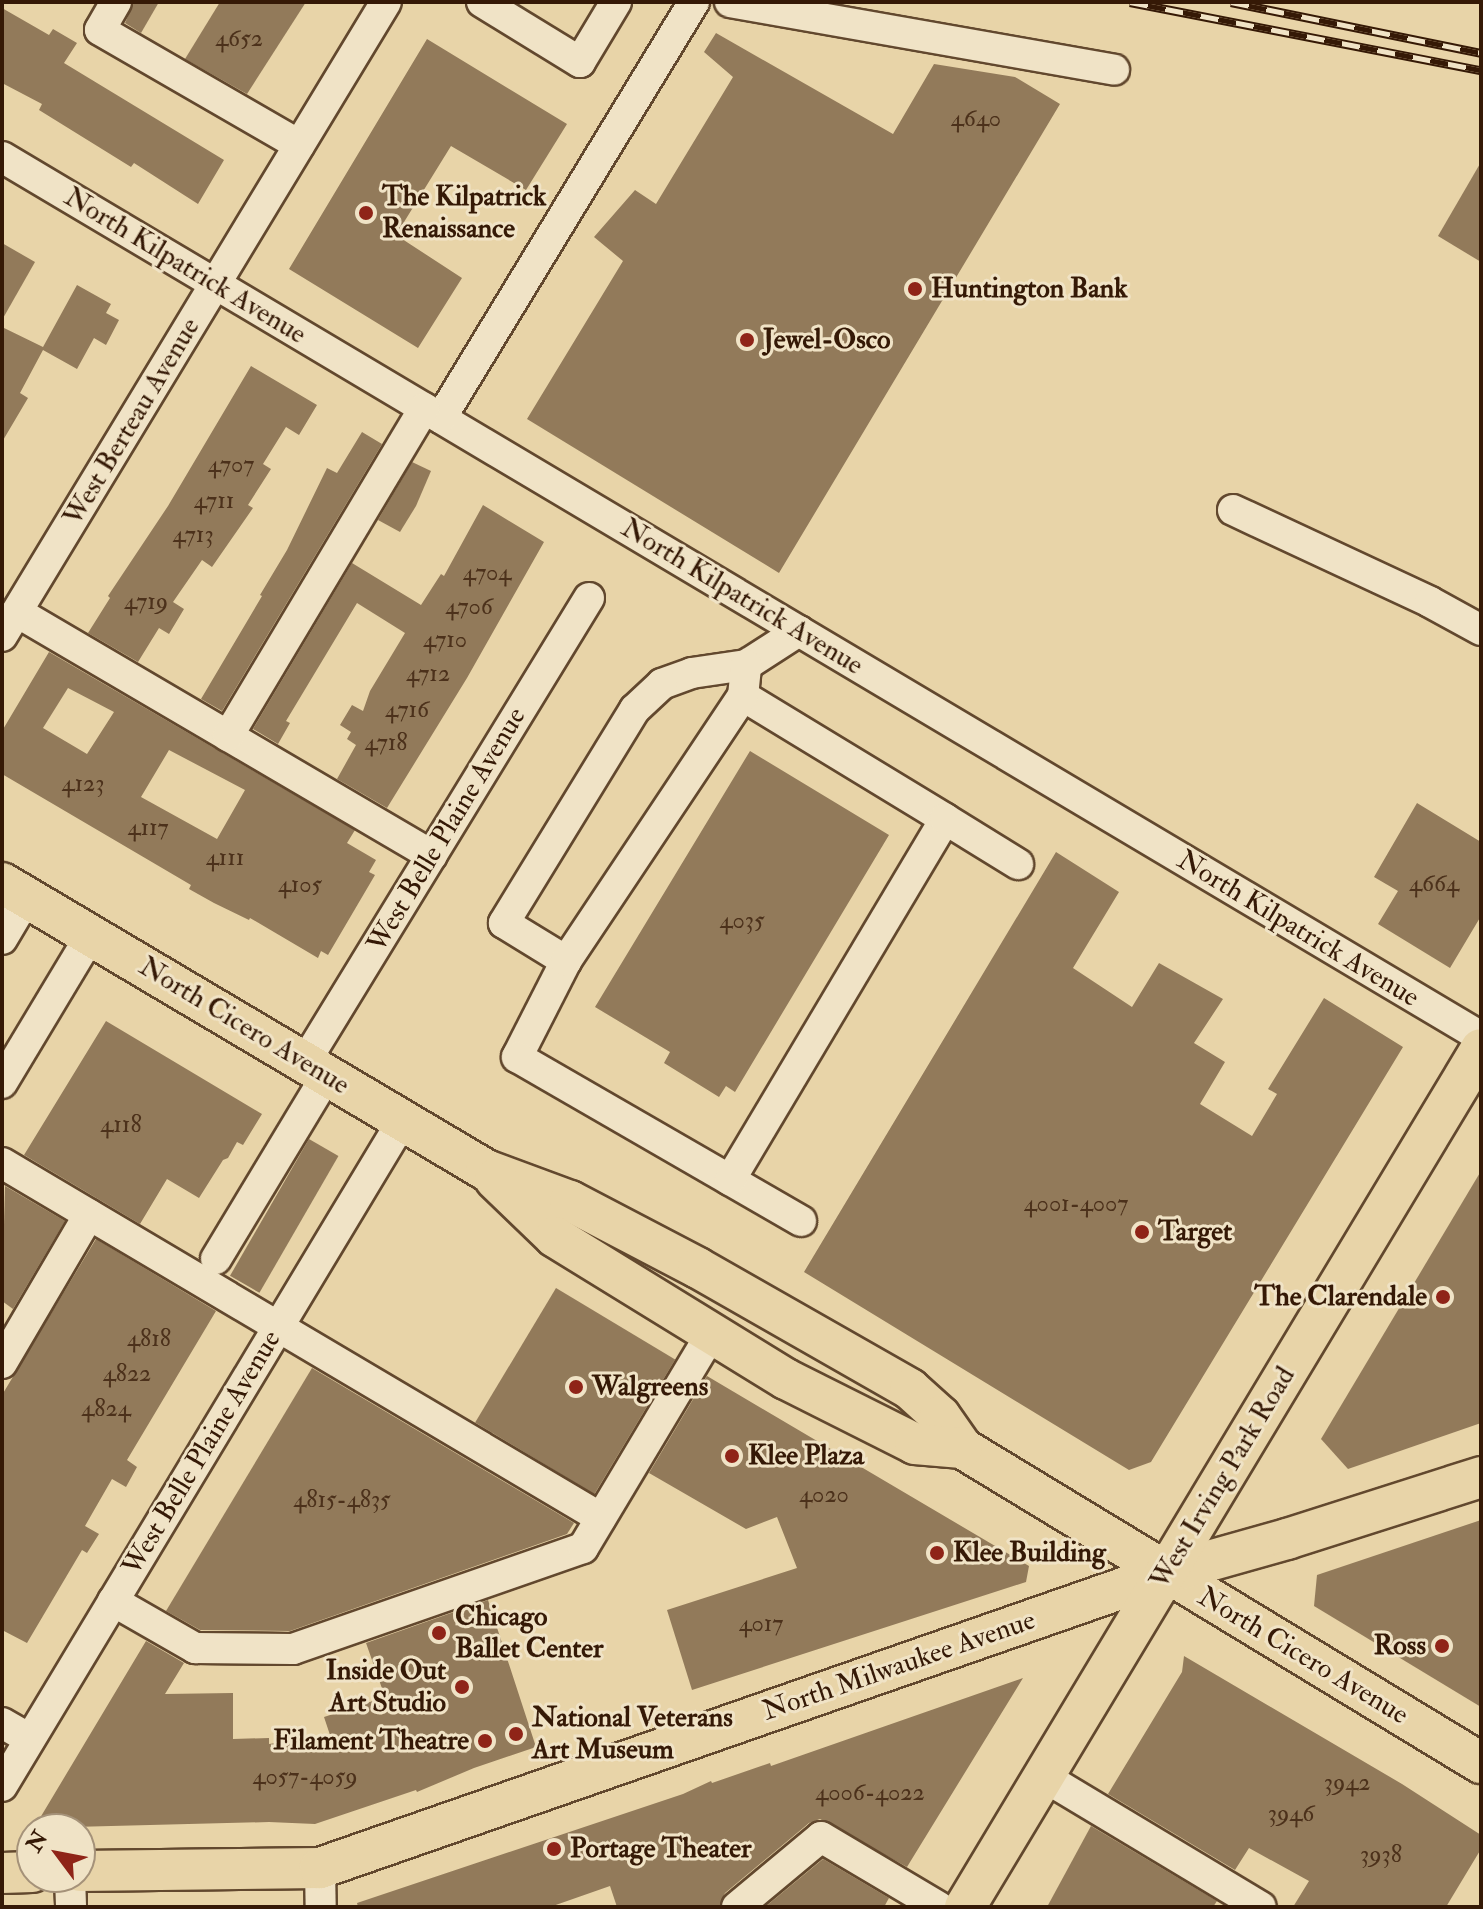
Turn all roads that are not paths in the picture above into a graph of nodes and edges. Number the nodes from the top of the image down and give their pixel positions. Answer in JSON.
{"nodes":[{"id":1,"x":116,"y":2,"type":"edge"},
{"id":2,"x":386,"y":2,"type":"edge"},
{"id":3,"x":482,"y":2,"type":"edge"},
{"id":4,"x":616,"y":2,"type":"edge"},
{"id":5,"x":694,"y":2,"type":"edge"},
{"id":6,"x":730,"y":2,"type":"edge"},
{"id":7,"x":1114,"y":70,"type":"dead end"},
{"id":8,"x":299,"y":145,"type":"junction"},
{"id":9,"x":2,"y":157,"type":"edge"},
{"id":10,"x":215,"y":284,"type":"junction"},
{"id":11,"x":432,"y":413,"type":"junction"},
{"id":12,"x":1233,"y":510,"type":"dead end"},
{"id":13,"x":589,"y":598,"type":"dead end"},
{"id":14,"x":9,"y":624,"type":"edge"},
{"id":15,"x":1481,"y":630,"type":"edge"},
{"id":16,"x":799,"y":631,"type":"junction"},
{"id":17,"x":746,"y":665,"type":"junction"},
{"id":18,"x":743,"y":696,"type":"junction"},
{"id":19,"x":228,"y":736,"type":"junction"},
{"id":20,"x":945,"y":819,"type":"junction"},
{"id":21,"x":432,"y":855,"type":"junction"},
{"id":22,"x":1018,"y":864,"type":"dead end"},
{"id":23,"x":14,"y":890,"type":"edge"},
{"id":24,"x":91,"y":935,"type":"junction"},
{"id":25,"x":2,"y":939,"type":"edge"},
{"id":26,"x":566,"y":961,"type":"junction"},
{"id":27,"x":1481,"y":1037,"type":"edge"},
{"id":28,"x":1481,"y":1049,"type":"edge"},
{"id":29,"x":316,"y":1068,"type":"junction"},
{"id":30,"x":2,"y":1083,"type":"edge"},
{"id":31,"x":403,"y":1120,"type":"junction"},
{"id":32,"x":2,"y":1163,"type":"edge"},
{"id":33,"x":486,"y":1170,"type":"junction"},
{"id":34,"x":730,"y":1180,"type":"junction"},
{"id":35,"x":89,"y":1215,"type":"junction"},
{"id":36,"x":801,"y":1221,"type":"dead end"},
{"id":37,"x":216,"y":1259,"type":"dead end"},
{"id":38,"x":278,"y":1327,"type":"junction"},
{"id":39,"x":711,"y":1334,"type":"junction"},
{"id":40,"x":2,"y":1363,"type":"edge"},
{"id":41,"x":962,"y":1448,"type":"junction"},
{"id":42,"x":1481,"y":1477,"type":"edge"},
{"id":43,"x":601,"y":1518,"type":"junction"},
{"id":44,"x":1166,"y":1573,"type":"junction"},
{"id":45,"x":113,"y":1601,"type":"junction"},
{"id":46,"x":2,"y":1723,"type":"edge"},
{"id":47,"x":30,"y":1739,"type":"junction"},
{"id":48,"x":1481,"y":1763,"type":"edge"},
{"id":49,"x":1043,"y":1776,"type":"junction"},
{"id":50,"x":2,"y":1786,"type":"edge"},
{"id":51,"x":320,"y":1868,"type":"junction"},
{"id":52,"x":96,"y":1871,"type":"edge"},
{"id":53,"x":1248,"y":1904,"type":"edge"},
{"id":54,"x":321,"y":1907,"type":"edge"},
{"id":55,"x":737,"y":1907,"type":"edge"},
{"id":56,"x":939,"y":1907,"type":"edge"},
{"id":57,"x":965,"y":1907,"type":"edge"}],
"edges":[{"from":1,"to":8,"type":"street"},
{"from":2,"to":8,"type":"street","name":"West Berteau Avenue"},
{"from":3,"to":4,"type":"street"},
{"from":5,"to":11,"type":"street"},
{"from":6,"to":7,"type":"street"},
{"from":8,"to":10,"type":"street","name":"West Berteau Avenue"},
{"from":9,"to":10,"type":"street","name":"North Kilpatrick Avenue"},
{"from":10,"to":11,"type":"street","name":"North Kilpatrick Avenue"},
{"from":10,"to":14,"type":"street","name":"West Berteau Avenue"},
{"from":11,"to":16,"type":"street","name":"North Kilpatrick Avenue"},
{"from":11,"to":19,"type":"street"},
{"from":12,"to":15,"type":"street"},
{"from":13,"to":21,"type":"street","name":"West Belle Plaine Avenue"},
{"from":14,"to":19,"type":"street"},
{"from":16,"to":17,"type":"street"},
{"from":16,"to":27,"type":"street","name":"North Kilpatrick Avenue"},
{"from":17,"to":18,"type":"street"},
{"from":17,"to":26,"type":"street"},
{"from":18,"to":20,"type":"street"},
{"from":18,"to":26,"type":"street"},
{"from":19,"to":21,"type":"street"},
{"from":20,"to":22,"type":"street"},
{"from":20,"to":34,"type":"street"},
{"from":21,"to":29,"type":"street","name":"West Belle Plaine Avenue"},
{"from":23,"to":24,"type":"main road","name":"North Cicero Avenue"},
{"from":23,"to":25,"type":"street"},
{"from":24,"to":29,"type":"main road","name":"North Cicero Avenue"},
{"from":24,"to":30,"type":"street"},
{"from":26,"to":34,"type":"street"},
{"from":28,"to":44,"type":"main road","name":"West Irving Park Road"},
{"from":29,"to":31,"type":"main road","name":"North Cicero Avenue"},
{"from":29,"to":37,"type":"street","name":"West Belle Plaine Avenue"},
{"from":31,"to":33,"type":"main road","name":"North Cicero Avenue"},
{"from":31,"to":38,"type":"street","name":"West Belle Plaine Avenue"},
{"from":32,"to":35,"type":"street"},
{"from":33,"to":39,"type":"main road","name":"North Cicero Avenue"},
{"from":33,"to":41,"type":"main road","name":"North Cicero Avenue"},
{"from":34,"to":36,"type":"street"},
{"from":35,"to":38,"type":"street"},
{"from":35,"to":40,"type":"street"},
{"from":38,"to":43,"type":"street"},
{"from":38,"to":45,"type":"street","name":"West Belle Plaine Avenue"},
{"from":39,"to":41,"type":"main road","name":"North Cicero Avenue"},
{"from":39,"to":43,"type":"street"},
{"from":41,"to":44,"type":"main road","name":"North Cicero Avenue"},
{"from":42,"to":44,"type":"main road","name":"North Milwaukee Avenue"},
{"from":43,"to":45,"type":"street"},
{"from":44,"to":48,"type":"main road","name":"North Cicero Avenue"},
{"from":44,"to":49,"type":"main road","name":"West Irving Park Road"},
{"from":44,"to":51,"type":"main road","name":"North Milwaukee Avenue"},
{"from":45,"to":47,"type":"street","name":"West Belle Plaine Avenue"},
{"from":46,"to":47,"type":"street"},
{"from":47,"to":50,"type":"street","name":"West Belle Plaine Avenue"},
{"from":49,"to":53,"type":"street"},
{"from":49,"to":57,"type":"main road","name":"West Irving Park Road"},
{"from":51,"to":52,"type":"main road","name":"North Milwaukee Avenue"},
{"from":51,"to":54,"type":"street"},
{"from":55,"to":56,"type":"street"}]}
